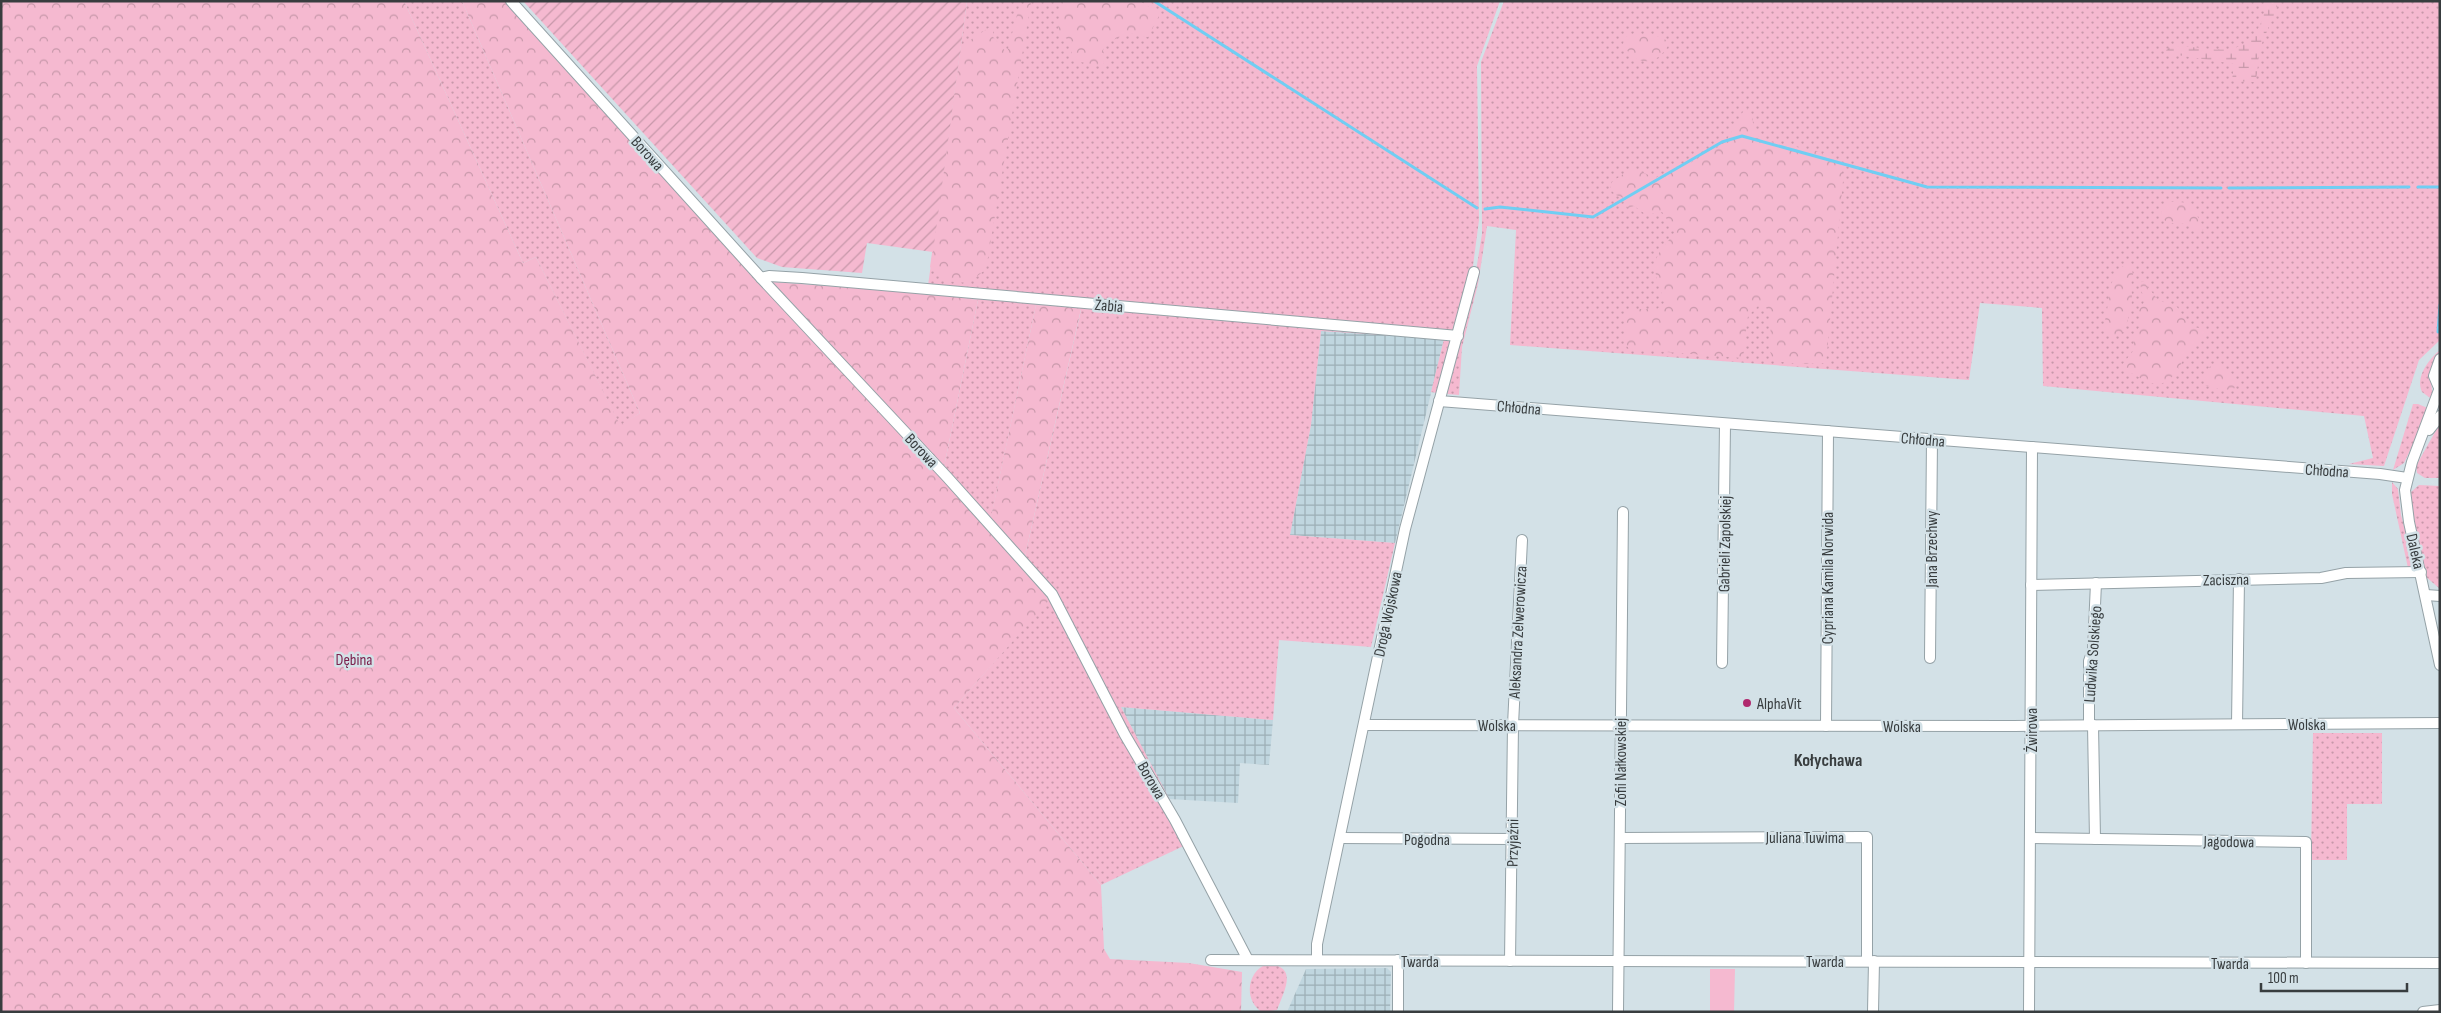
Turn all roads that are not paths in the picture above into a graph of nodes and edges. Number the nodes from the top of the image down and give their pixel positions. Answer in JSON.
{"nodes":[{"id":1,"x":511,"y":1,"type":"edge"},
{"id":2,"x":1474,"y":272,"type":"dead end"},
{"id":3,"x":761,"y":278,"type":"junction"},
{"id":4,"x":1458,"y":336,"type":"junction"},
{"id":5,"x":2440,"y":359,"type":"edge"},
{"id":6,"x":2439,"y":390,"type":"edge"},
{"id":7,"x":1439,"y":401,"type":"junction"},
{"id":8,"x":2440,"y":416,"type":"edge"},
{"id":9,"x":1725,"y":424,"type":"junction"},
{"id":10,"x":1828,"y":431,"type":"junction"},
{"id":11,"x":1932,"y":439,"type":"junction"},
{"id":12,"x":2422,"y":439,"type":"junction"},
{"id":13,"x":2032,"y":447,"type":"junction"},
{"id":14,"x":2407,"y":478,"type":"junction"},
{"id":15,"x":1623,"y":512,"type":"dead end"},
{"id":16,"x":1522,"y":540,"type":"dead end"},
{"id":17,"x":2420,"y":572,"type":"junction"},
{"id":18,"x":2239,"y":579,"type":"junction"},
{"id":19,"x":2096,"y":583,"type":"junction"},
{"id":20,"x":2031,"y":585,"type":"junction"},
{"id":21,"x":2426,"y":595,"type":"junction"},
{"id":22,"x":2440,"y":596,"type":"edge"},
{"id":23,"x":1930,"y":658,"type":"dead end"},
{"id":24,"x":1722,"y":663,"type":"dead end"},
{"id":25,"x":2440,"y":665,"type":"edge"},
{"id":26,"x":2440,"y":723,"type":"edge"},
{"id":27,"x":1513,"y":724,"type":"junction"},
{"id":28,"x":2238,"y":724,"type":"junction"},
{"id":29,"x":1364,"y":725,"type":"junction"},
{"id":30,"x":2091,"y":725,"type":"junction"},
{"id":31,"x":1620,"y":726,"type":"junction"},
{"id":32,"x":1826,"y":726,"type":"junction"},
{"id":33,"x":2031,"y":726,"type":"junction"},
{"id":34,"x":1340,"y":838,"type":"junction"},
{"id":35,"x":1620,"y":838,"type":"junction"},
{"id":36,"x":2031,"y":838,"type":"junction"},
{"id":37,"x":1513,"y":839,"type":"junction"},
{"id":38,"x":2095,"y":839,"type":"junction"},
{"id":39,"x":1211,"y":960,"type":"dead end"},
{"id":40,"x":1248,"y":960,"type":"junction"},
{"id":41,"x":1317,"y":960,"type":"junction"},
{"id":42,"x":1398,"y":960,"type":"junction"},
{"id":43,"x":1510,"y":961,"type":"junction"},
{"id":44,"x":1618,"y":961,"type":"junction"},
{"id":45,"x":1871,"y":961,"type":"junction"},
{"id":46,"x":2030,"y":962,"type":"junction"},
{"id":47,"x":2306,"y":963,"type":"junction"},
{"id":48,"x":2440,"y":963,"type":"edge"},
{"id":49,"x":2440,"y":1010,"type":"edge"},
{"id":50,"x":1398,"y":1012,"type":"edge"},
{"id":51,"x":1618,"y":1012,"type":"edge"},
{"id":52,"x":1873,"y":1012,"type":"edge"},
{"id":53,"x":2029,"y":1012,"type":"edge"},
{"id":54,"x":2424,"y":1012,"type":"edge"}],
"edges":[{"from":1,"to":3,"type":"street","name":"Borowa"},
{"from":2,"to":4,"type":"street","name":"Droga Wojskowa"},
{"from":3,"to":4,"type":"street","name":"Żabia"},
{"from":3,"to":40,"type":"street","name":"Borowa"},
{"from":4,"to":7,"type":"street","name":"Droga Wojskowa"},
{"from":5,"to":6,"type":"street"},
{"from":6,"to":12,"type":"street","name":"Daleka"},
{"from":7,"to":9,"type":"street","name":"Chłodna"},
{"from":7,"to":29,"type":"street","name":"Droga Wojskowa"},
{"from":8,"to":12,"type":"street","name":"Daleka"},
{"from":9,"to":10,"type":"street","name":"Chłodna"},
{"from":9,"to":24,"type":"street","name":"Gabrieli Zapolskiej"},
{"from":10,"to":11,"type":"street","name":"Chłodna"},
{"from":10,"to":32,"type":"street","name":"Cypriana Kamila Norwida"},
{"from":11,"to":13,"type":"street","name":"Chłodna"},
{"from":11,"to":23,"type":"street","name":"Jana Brzechwy"},
{"from":12,"to":14,"type":"street","name":"Daleka"},
{"from":13,"to":14,"type":"street","name":"Chłodna"},
{"from":13,"to":20,"type":"street","name":"Żwirowa"},
{"from":14,"to":17,"type":"street","name":"Daleka"},
{"from":15,"to":31,"type":"street","name":"Zofii Nałkowskiej"},
{"from":16,"to":27,"type":"street","name":"Aleksandra Zelwerowicza"},
{"from":17,"to":18,"type":"street","name":"Zaciszna"},
{"from":17,"to":21,"type":"street","name":"Daleka"},
{"from":18,"to":19,"type":"street","name":"Zaciszna"},
{"from":18,"to":28,"type":"street"},
{"from":19,"to":20,"type":"street","name":"Zaciszna"},
{"from":19,"to":30,"type":"street","name":"Ludwika Solskiego"},
{"from":20,"to":33,"type":"street","name":"Żwirowa"},
{"from":21,"to":22,"type":"street"},
{"from":21,"to":25,"type":"street","name":"Daleka"},
{"from":26,"to":28,"type":"street","name":"Wolska"},
{"from":27,"to":29,"type":"street","name":"Wolska"},
{"from":27,"to":31,"type":"street","name":"Wolska"},
{"from":27,"to":37,"type":"street","name":"Przyjaźni"},
{"from":28,"to":30,"type":"street","name":"Wolska"},
{"from":29,"to":34,"type":"street","name":"Droga Wojskowa"},
{"from":30,"to":33,"type":"street","name":"Wolska"},
{"from":30,"to":38,"type":"street","name":"Ludwika Solskiego"},
{"from":31,"to":32,"type":"street","name":"Wolska"},
{"from":31,"to":35,"type":"street","name":"Zofii Nałkowskiej"},
{"from":32,"to":33,"type":"street","name":"Wolska"},
{"from":33,"to":36,"type":"street","name":"Żwirowa"},
{"from":34,"to":37,"type":"street","name":"Pogodna"},
{"from":34,"to":41,"type":"street","name":"Droga Wojskowa"},
{"from":35,"to":44,"type":"street","name":"Zofii Nałkowskiej"},
{"from":35,"to":45,"type":"street","name":"Juliana Tuwima"},
{"from":36,"to":38,"type":"street","name":"Jagodowa"},
{"from":36,"to":46,"type":"street","name":"Żwirowa"},
{"from":37,"to":43,"type":"street","name":"Przyjaźni"},
{"from":38,"to":47,"type":"street","name":"Jagodowa"},
{"from":39,"to":40,"type":"street","name":"Twarda"},
{"from":40,"to":41,"type":"street","name":"Twarda"},
{"from":41,"to":42,"type":"street","name":"Twarda"},
{"from":42,"to":43,"type":"street","name":"Twarda"},
{"from":42,"to":50,"type":"street"},
{"from":43,"to":44,"type":"street","name":"Twarda"},
{"from":44,"to":45,"type":"street","name":"Twarda"},
{"from":44,"to":51,"type":"street","name":"Zofii Nałkowskiej"},
{"from":45,"to":46,"type":"street","name":"Twarda"},
{"from":45,"to":52,"type":"street"},
{"from":46,"to":47,"type":"street","name":"Twarda"},
{"from":46,"to":53,"type":"street","name":"Żwirowa"},
{"from":47,"to":48,"type":"street","name":"Twarda"},
{"from":49,"to":54,"type":"street"}]}
